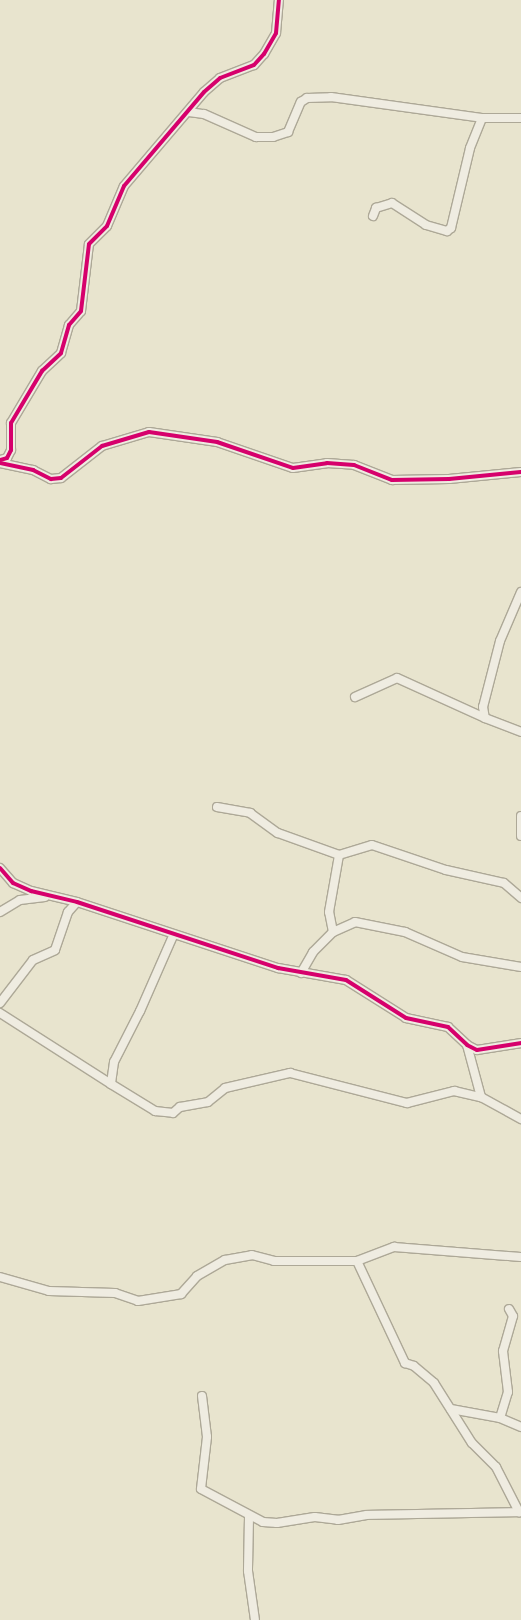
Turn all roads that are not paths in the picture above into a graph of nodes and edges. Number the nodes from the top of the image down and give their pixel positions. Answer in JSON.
{"nodes":[{"id":1,"x":279,"y":0,"type":"edge"},
{"id":2,"x":189,"y":112,"type":"junction"},
{"id":3,"x":482,"y":118,"type":"junction"},
{"id":4,"x":521,"y":118,"type":"edge"},
{"id":5,"x":373,"y":216,"type":"dead end"},
{"id":6,"x":0,"y":460,"type":"edge"},
{"id":7,"x":0,"y":463,"type":"edge"},
{"id":8,"x":521,"y":472,"type":"edge"},
{"id":9,"x":521,"y":592,"type":"edge"},
{"id":10,"x":355,"y":697,"type":"dead end"},
{"id":11,"x":485,"y":718,"type":"junction"},
{"id":12,"x":521,"y":732,"type":"edge"},
{"id":13,"x":217,"y":807,"type":"dead end"},
{"id":14,"x":521,"y":816,"type":"edge"},
{"id":15,"x":521,"y":836,"type":"edge"},
{"id":16,"x":339,"y":856,"type":"junction"},
{"id":17,"x":0,"y":868,"type":"edge"},
{"id":18,"x":48,"y":897,"type":"junction"},
{"id":19,"x":521,"y":898,"type":"edge"},
{"id":20,"x":77,"y":902,"type":"junction"},
{"id":21,"x":0,"y":912,"type":"edge"},
{"id":22,"x":333,"y":932,"type":"junction"},
{"id":23,"x":173,"y":936,"type":"junction"},
{"id":24,"x":521,"y":967,"type":"edge"},
{"id":25,"x":301,"y":973,"type":"junction"},
{"id":26,"x":0,"y":1003,"type":"edge"},
{"id":27,"x":0,"y":1013,"type":"edge"},
{"id":28,"x":521,"y":1043,"type":"edge"},
{"id":29,"x":467,"y":1045,"type":"junction"},
{"id":30,"x":111,"y":1084,"type":"junction"},
{"id":31,"x":481,"y":1098,"type":"junction"},
{"id":32,"x":521,"y":1119,"type":"edge"},
{"id":33,"x":521,"y":1257,"type":"edge"},
{"id":34,"x":357,"y":1261,"type":"junction"},
{"id":35,"x":0,"y":1277,"type":"edge"},
{"id":36,"x":509,"y":1309,"type":"dead end"},
{"id":37,"x":202,"y":1396,"type":"dead end"},
{"id":38,"x":451,"y":1409,"type":"junction"},
{"id":39,"x":500,"y":1418,"type":"junction"},
{"id":40,"x":521,"y":1427,"type":"edge"},
{"id":41,"x":520,"y":1512,"type":"edge"},
{"id":42,"x":249,"y":1517,"type":"junction"},
{"id":43,"x":255,"y":1620,"type":"edge"}],
"edges":[{"from":1,"to":2,"type":"street"},
{"from":2,"to":3,"type":"street"},
{"from":2,"to":6,"type":"street"},
{"from":3,"to":4,"type":"street"},
{"from":3,"to":5,"type":"street"},
{"from":7,"to":8,"type":"street"},
{"from":9,"to":11,"type":"street"},
{"from":10,"to":11,"type":"street"},
{"from":11,"to":12,"type":"street"},
{"from":13,"to":16,"type":"street"},
{"from":14,"to":15,"type":"street"},
{"from":16,"to":19,"type":"street"},
{"from":16,"to":22,"type":"street"},
{"from":17,"to":18,"type":"street"},
{"from":18,"to":20,"type":"street"},
{"from":18,"to":21,"type":"street"},
{"from":20,"to":23,"type":"street"},
{"from":20,"to":26,"type":"street"},
{"from":22,"to":24,"type":"street"},
{"from":22,"to":25,"type":"street"},
{"from":23,"to":25,"type":"street"},
{"from":23,"to":30,"type":"street"},
{"from":25,"to":29,"type":"street"},
{"from":27,"to":30,"type":"street"},
{"from":28,"to":29,"type":"street"},
{"from":29,"to":31,"type":"street"},
{"from":30,"to":31,"type":"street"},
{"from":31,"to":32,"type":"street"},
{"from":33,"to":34,"type":"street"},
{"from":34,"to":35,"type":"street"},
{"from":34,"to":38,"type":"street"},
{"from":36,"to":39,"type":"street"},
{"from":37,"to":42,"type":"street"},
{"from":38,"to":39,"type":"street"},
{"from":38,"to":41,"type":"street"},
{"from":39,"to":40,"type":"street"},
{"from":41,"to":42,"type":"street"},
{"from":42,"to":43,"type":"street"}]}
